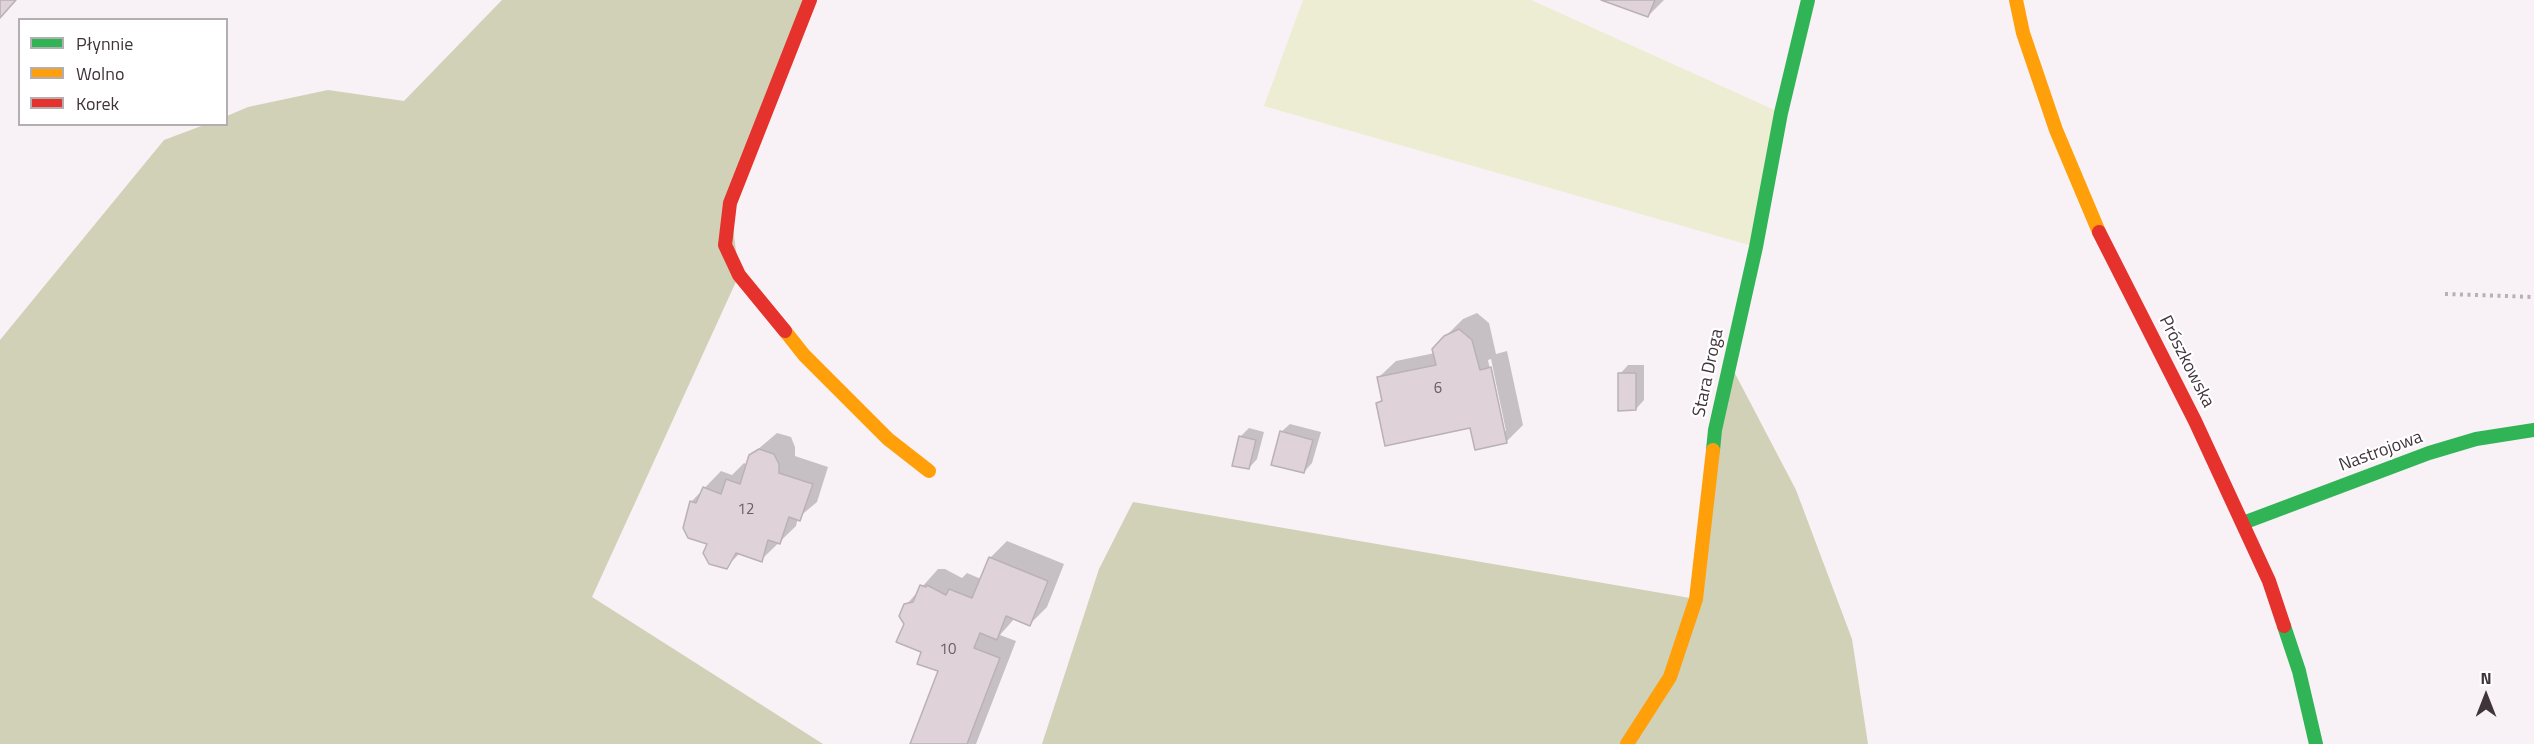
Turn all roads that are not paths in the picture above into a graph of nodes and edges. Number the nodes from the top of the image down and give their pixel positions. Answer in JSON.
{"nodes":[{"id":1,"x":810,"y":0,"type":"edge"},
{"id":2,"x":1808,"y":0,"type":"edge"},
{"id":3,"x":2016,"y":0,"type":"edge"},
{"id":4,"x":2534,"y":430,"type":"edge"},
{"id":5,"x":929,"y":471,"type":"dead end"},
{"id":6,"x":2243,"y":523,"type":"junction"},
{"id":7,"x":1628,"y":744,"type":"edge"},
{"id":8,"x":2316,"y":744,"type":"edge"}],
"edges":[{"from":1,"to":5,"type":"street"},
{"from":2,"to":7,"type":"street","name":"Stara Droga"},
{"from":3,"to":6,"type":"street","name":"Prószkowska"},
{"from":4,"to":6,"type":"street","name":"Nastrojowa"},
{"from":6,"to":8,"type":"street","name":"Prószkowska"}]}
